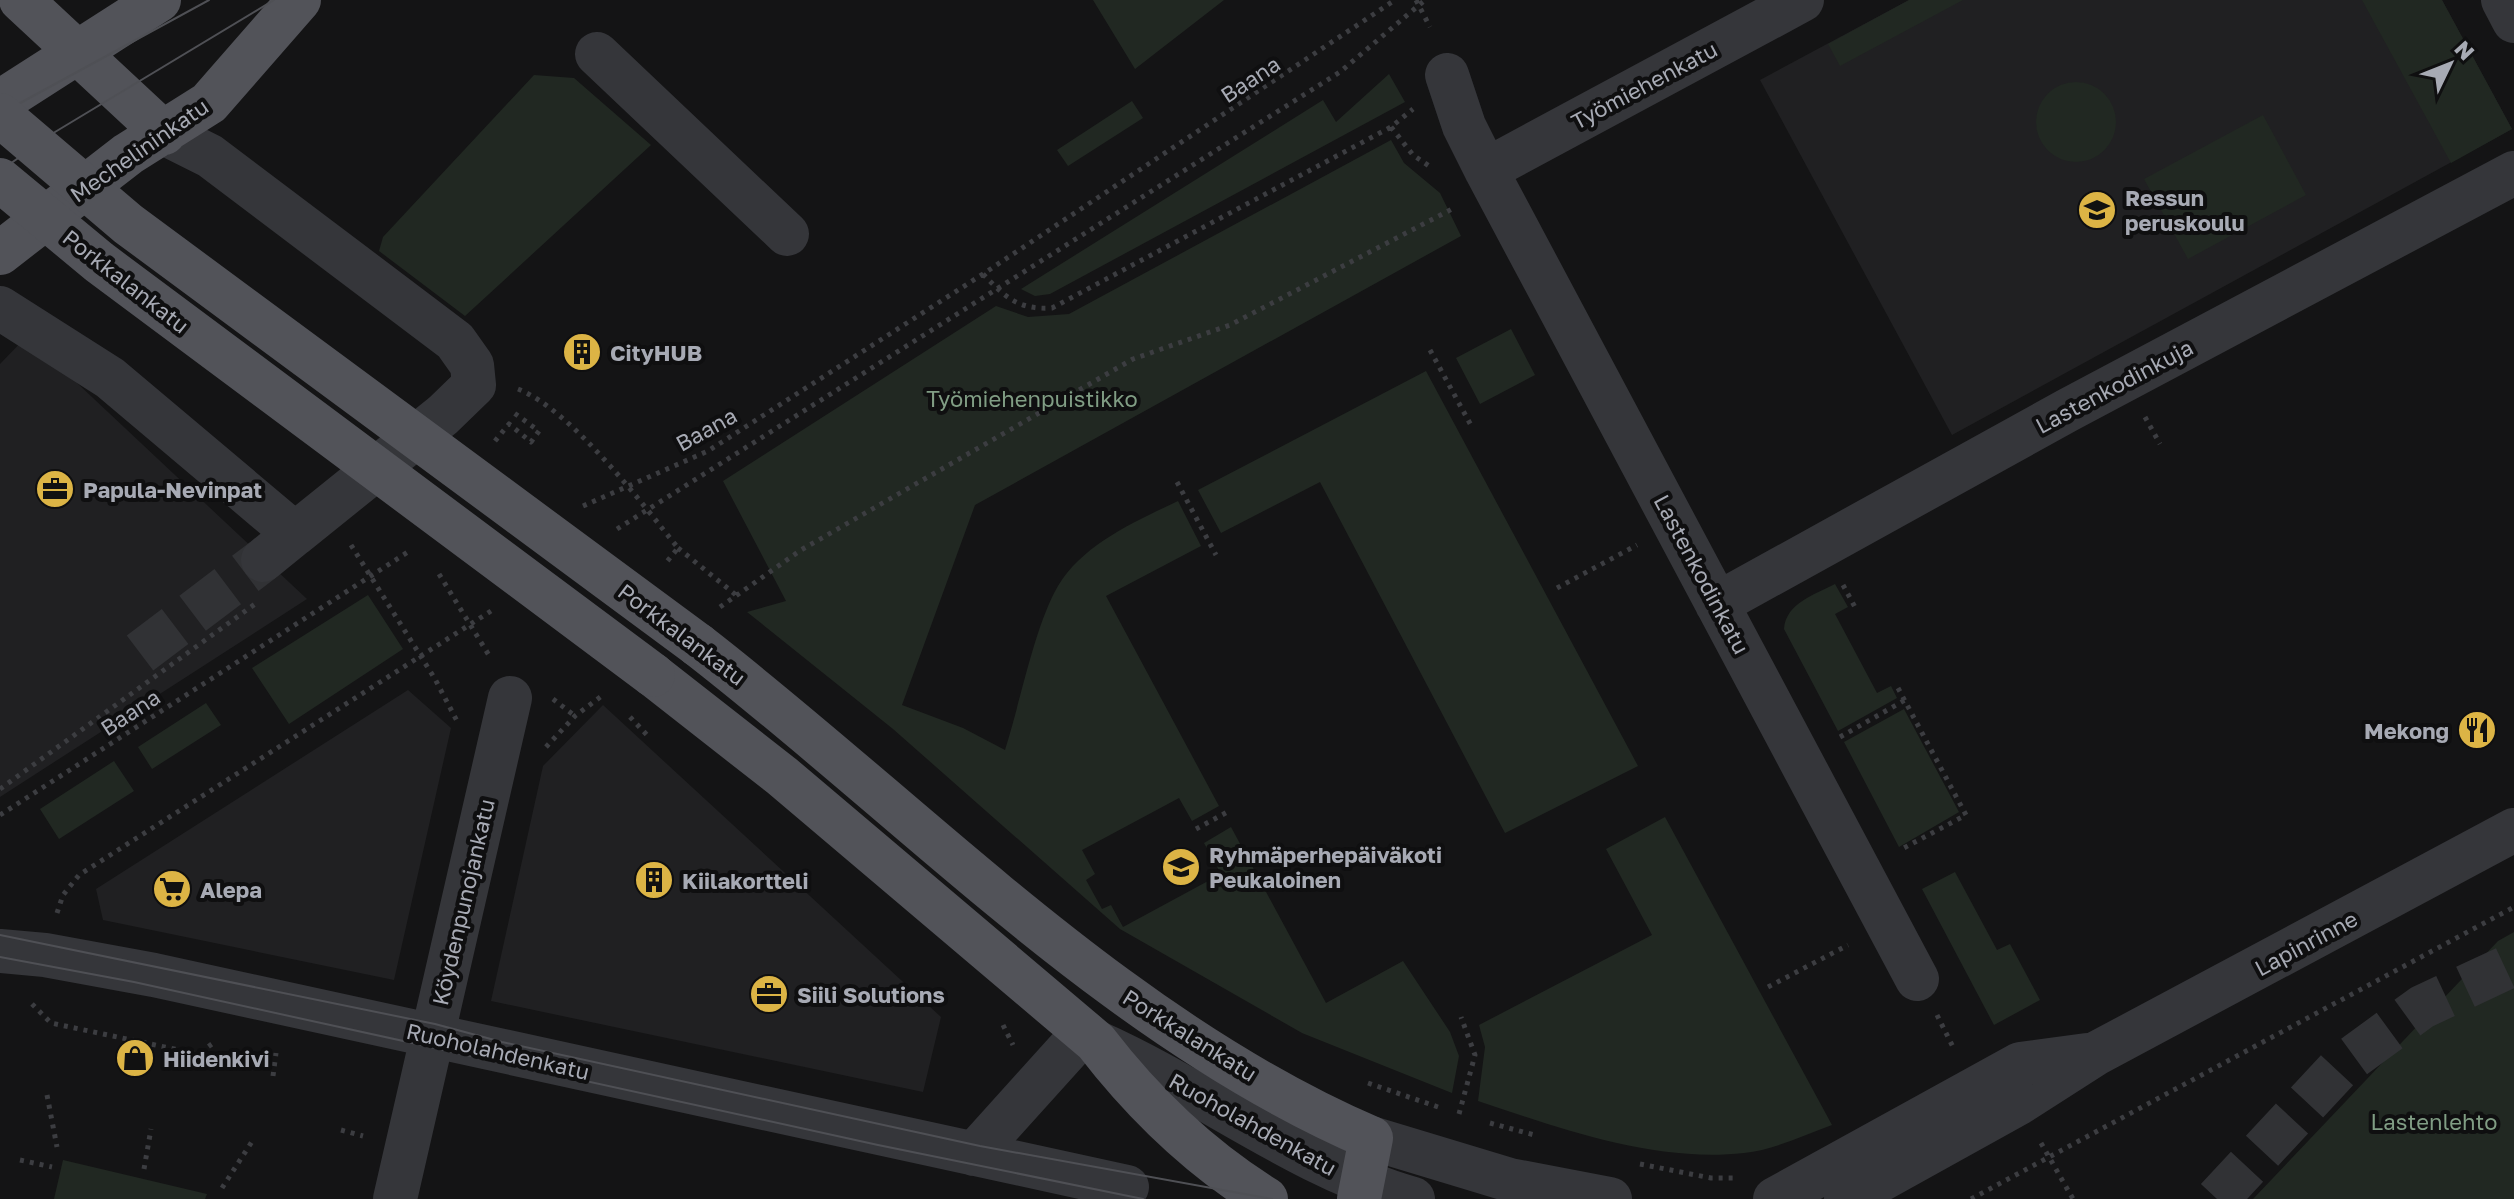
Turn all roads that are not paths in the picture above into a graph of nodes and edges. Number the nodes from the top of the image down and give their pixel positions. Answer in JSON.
{"nodes":[{"id":1,"x":21,"y":0,"type":"edge"},
{"id":2,"x":159,"y":0,"type":"edge"},
{"id":3,"x":299,"y":0,"type":"edge"},
{"id":4,"x":1802,"y":0,"type":"edge"},
{"id":5,"x":2503,"y":0,"type":"edge"},
{"id":6,"x":2514,"y":21,"type":"edge"},
{"id":7,"x":80,"y":53,"type":"junction"},
{"id":8,"x":597,"y":54,"type":"dead end"},
{"id":9,"x":1447,"y":75,"type":"road end"},
{"id":10,"x":0,"y":102,"type":"edge"},
{"id":11,"x":0,"y":115,"type":"edge"},
{"id":12,"x":164,"y":133,"type":"junction"},
{"id":13,"x":2514,"y":173,"type":"edge"},
{"id":14,"x":0,"y":180,"type":"edge"},
{"id":15,"x":1474,"y":187,"type":"junction"},
{"id":16,"x":787,"y":234,"type":"dead end"},
{"id":17,"x":0,"y":253,"type":"edge"},
{"id":18,"x":0,"y":308,"type":"edge"},
{"id":19,"x":1717,"y":604,"type":"junction"},
{"id":20,"x":510,"y":698,"type":"road end"},
{"id":21,"x":2514,"y":830,"type":"edge"},
{"id":22,"x":11,"y":952,"type":"edge"},
{"id":23,"x":1917,"y":979,"type":"dead end"},
{"id":24,"x":433,"y":1035,"type":"junction"},
{"id":25,"x":1090,"y":1037,"type":"junction"},
{"id":26,"x":2097,"y":1053,"type":"junction"},
{"id":27,"x":1371,"y":1138,"type":"junction"},
{"id":28,"x":974,"y":1154,"type":"junction"},
{"id":29,"x":1127,"y":1187,"type":"dead end"},
{"id":30,"x":1360,"y":1191,"type":"edge"},
{"id":31,"x":395,"y":1199,"type":"edge"},
{"id":32,"x":1266,"y":1199,"type":"edge"},
{"id":33,"x":1413,"y":1199,"type":"edge"},
{"id":34,"x":1610,"y":1199,"type":"edge"},
{"id":35,"x":1775,"y":1199,"type":"edge"},
{"id":36,"x":1846,"y":1199,"type":"edge"}],
"edges":[{"from":1,"to":7,"type":"main road"},
{"from":2,"to":7,"type":"main road"},
{"from":3,"to":12,"type":"main road","name":"Mechelininkatu"},
{"from":4,"to":15,"type":"street","name":"Työmiehenkatu"},
{"from":5,"to":6,"type":"street"},
{"from":7,"to":10,"type":"main road"},
{"from":7,"to":12,"type":"main road"},
{"from":8,"to":16,"type":"street"},
{"from":9,"to":15,"type":"street","name":"Lastenkodinkatu"},
{"from":11,"to":27,"type":"main road","name":"Porkkalankatu","bridge":true},
{"from":12,"to":17,"type":"main road","name":"Mechelininkatu"},
{"from":12,"to":18,"type":"street"},
{"from":13,"to":19,"type":"street","name":"Lastenkodinkuja"},
{"from":14,"to":25,"type":"main road","name":"Porkkalankatu","bridge":true},
{"from":15,"to":19,"type":"street","name":"Lastenkodinkatu"},
{"from":19,"to":23,"type":"street","name":"Lastenkodinkatu"},
{"from":20,"to":24,"type":"street","name":"Köydenpunojankatu"},
{"from":21,"to":26,"type":"street","name":"Lapinrinne"},
{"from":22,"to":24,"type":"street","name":"Ruoholahdenkatu"},
{"from":24,"to":28,"type":"street","name":"Ruoholahdenkatu"},
{"from":24,"to":31,"type":"street","name":"Köydenpunojankatu"},
{"from":25,"to":28,"type":"street"},
{"from":25,"to":30,"type":"street","name":"Ruoholahdenkatu"},
{"from":25,"to":32,"type":"main road","name":"Ruoholahdenkatu"},
{"from":26,"to":35,"type":"street","name":"Lapinrinne"},
{"from":26,"to":36,"type":"street","name":"Lapinrinne"},
{"from":27,"to":30,"type":"main road"},
{"from":27,"to":34,"type":"street"},
{"from":28,"to":29,"type":"street","name":"Ruoholahdenkatu"},
{"from":30,"to":33,"type":"street","name":"Ruoholahdenkatu"}]}
